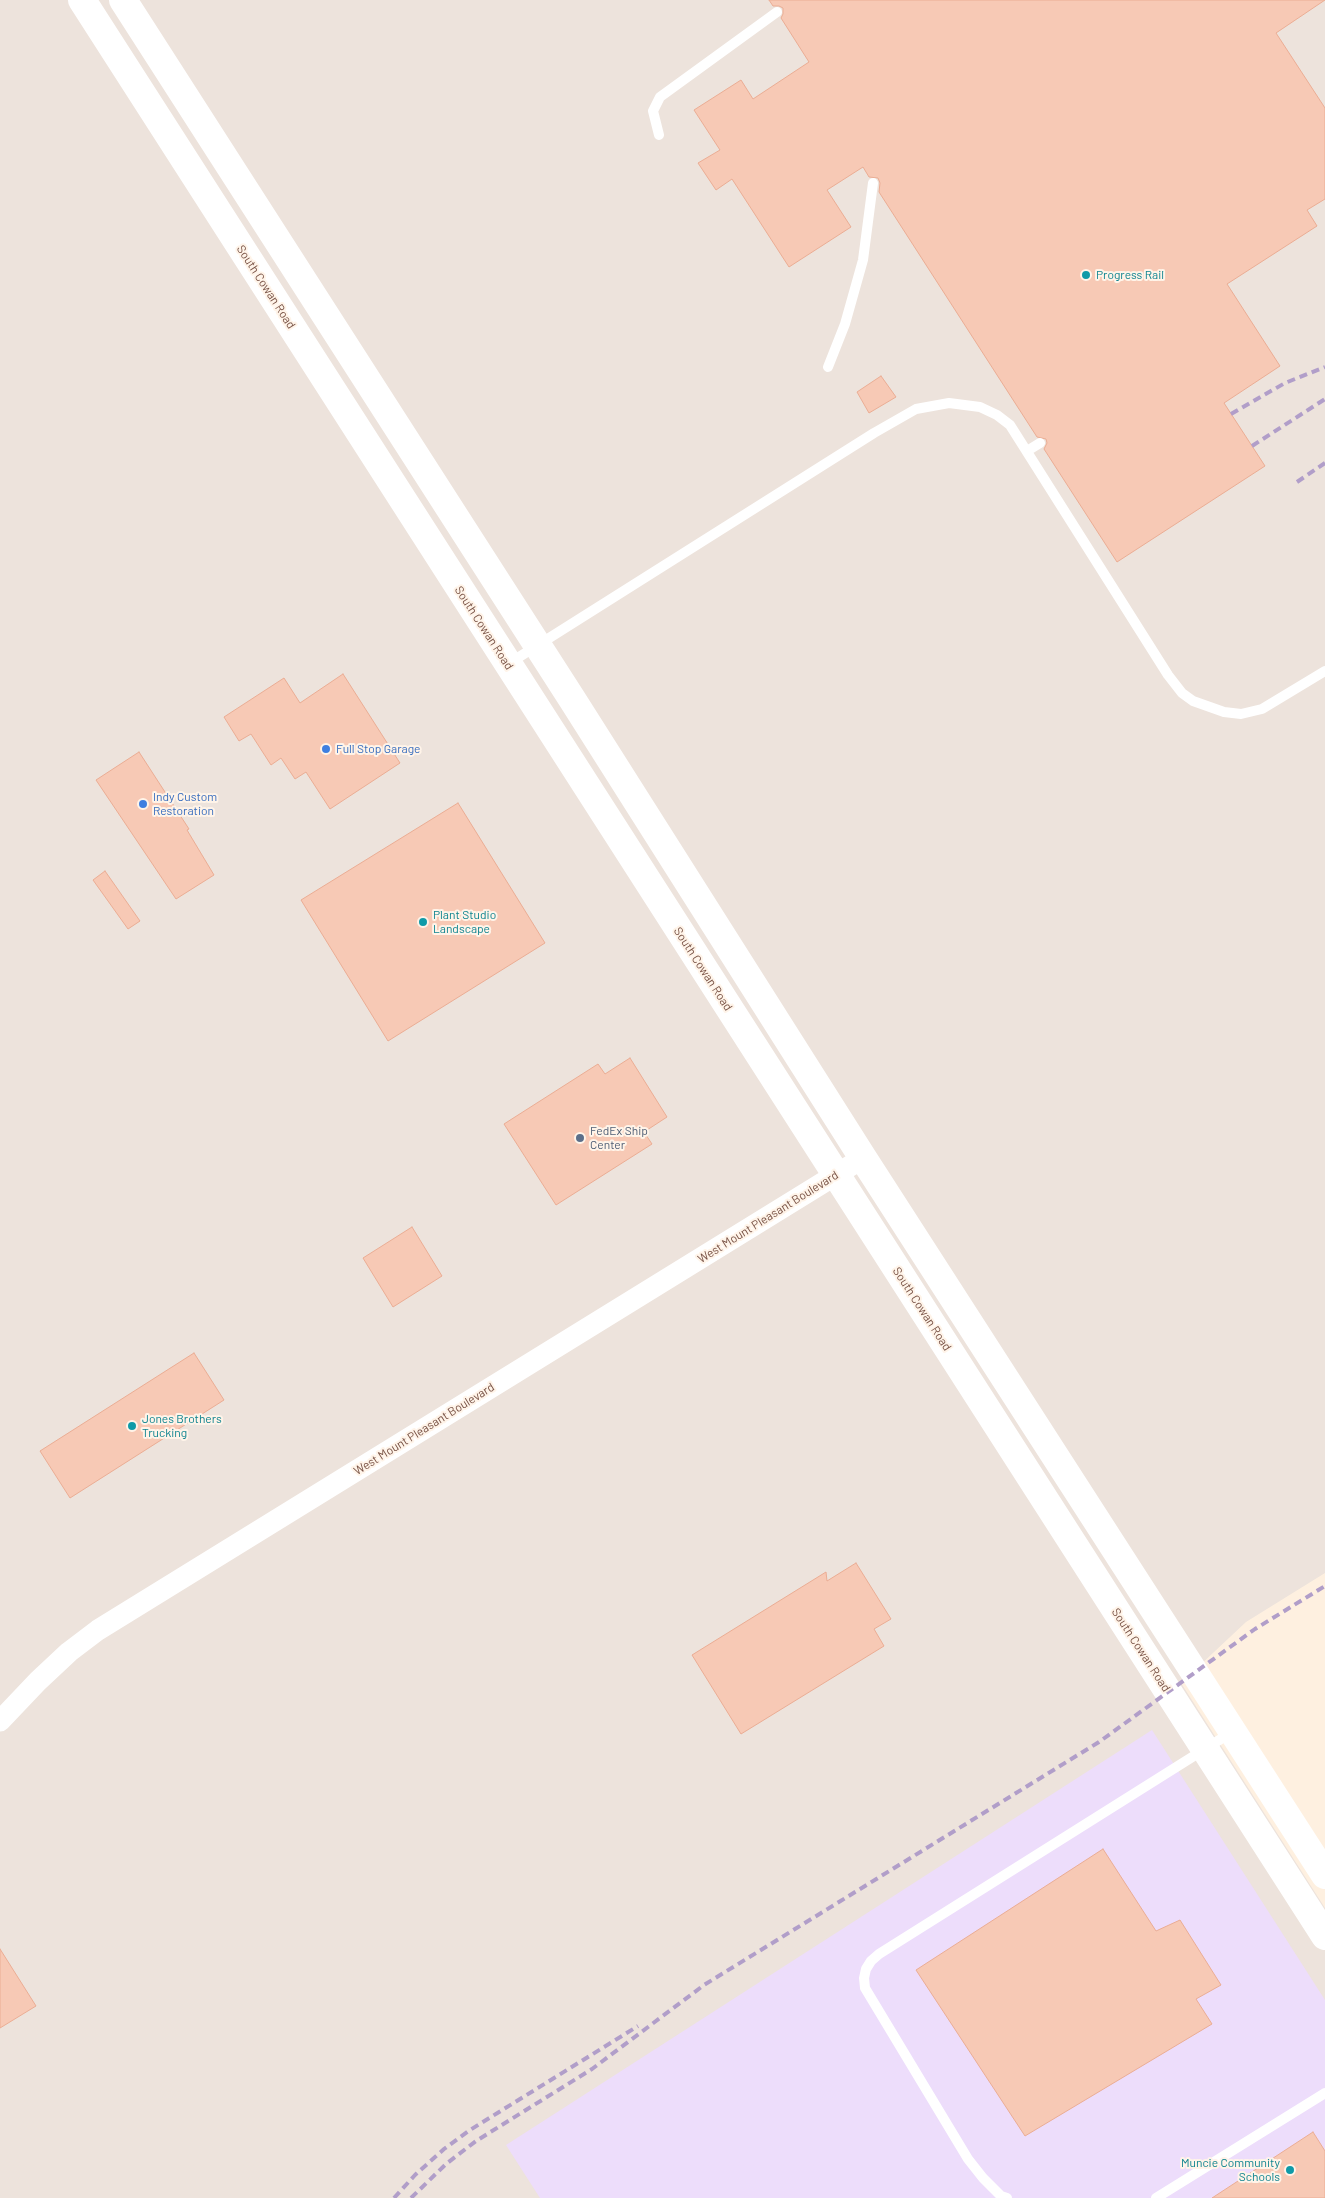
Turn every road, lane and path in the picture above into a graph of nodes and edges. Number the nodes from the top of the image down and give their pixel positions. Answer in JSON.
{"nodes":[{"id":1,"x":82,"y":0,"type":"edge"},
{"id":2,"x":123,"y":0,"type":"edge"},
{"id":3,"x":777,"y":12,"type":"dead end"},
{"id":4,"x":659,"y":135,"type":"dead end"},
{"id":5,"x":873,"y":183,"type":"dead end"},
{"id":6,"x":828,"y":367,"type":"dead end"},
{"id":7,"x":1040,"y":443,"type":"dead end"},
{"id":8,"x":1028,"y":451,"type":"junction"},
{"id":9,"x":537,"y":646,"type":"junction"},
{"id":10,"x":507,"y":664,"type":"junction"},
{"id":11,"x":1325,"y":671,"type":"edge"},
{"id":12,"x":863,"y":1158,"type":"junction"},
{"id":13,"x":836,"y":1175,"type":"junction"},
{"id":14,"x":0,"y":1721,"type":"edge"},
{"id":15,"x":1233,"y":1732,"type":"junction"},
{"id":16,"x":1204,"y":1749,"type":"junction"},
{"id":17,"x":1325,"y":1875,"type":"edge"},
{"id":18,"x":1325,"y":1936,"type":"edge"},
{"id":19,"x":1325,"y":2093,"type":"edge"},
{"id":20,"x":1007,"y":2198,"type":"edge"},
{"id":21,"x":1156,"y":2198,"type":"edge"}],
"edges":[{"from":1,"to":10,"type":"street","name":"South Cowan Road"},
{"from":2,"to":9,"type":"street"},
{"from":3,"to":4,"type":"lane"},
{"from":5,"to":6,"type":"lane"},
{"from":7,"to":8,"type":"lane"},
{"from":8,"to":9,"type":"lane"},
{"from":8,"to":11,"type":"lane"},
{"from":9,"to":10,"type":"lane"},
{"from":9,"to":12,"type":"street"},
{"from":10,"to":13,"type":"street","name":"South Cowan Road"},
{"from":12,"to":13,"type":"street","name":"West Mount Pleasant Boulevard"},
{"from":12,"to":15,"type":"street"},
{"from":13,"to":14,"type":"street","name":"West Mount Pleasant Boulevard"},
{"from":13,"to":16,"type":"street","name":"South Cowan Road"},
{"from":15,"to":16,"type":"lane"},
{"from":15,"to":17,"type":"street"},
{"from":16,"to":18,"type":"street","name":"South Cowan Road"},
{"from":16,"to":20,"type":"lane"},
{"from":19,"to":21,"type":"lane"}]}
